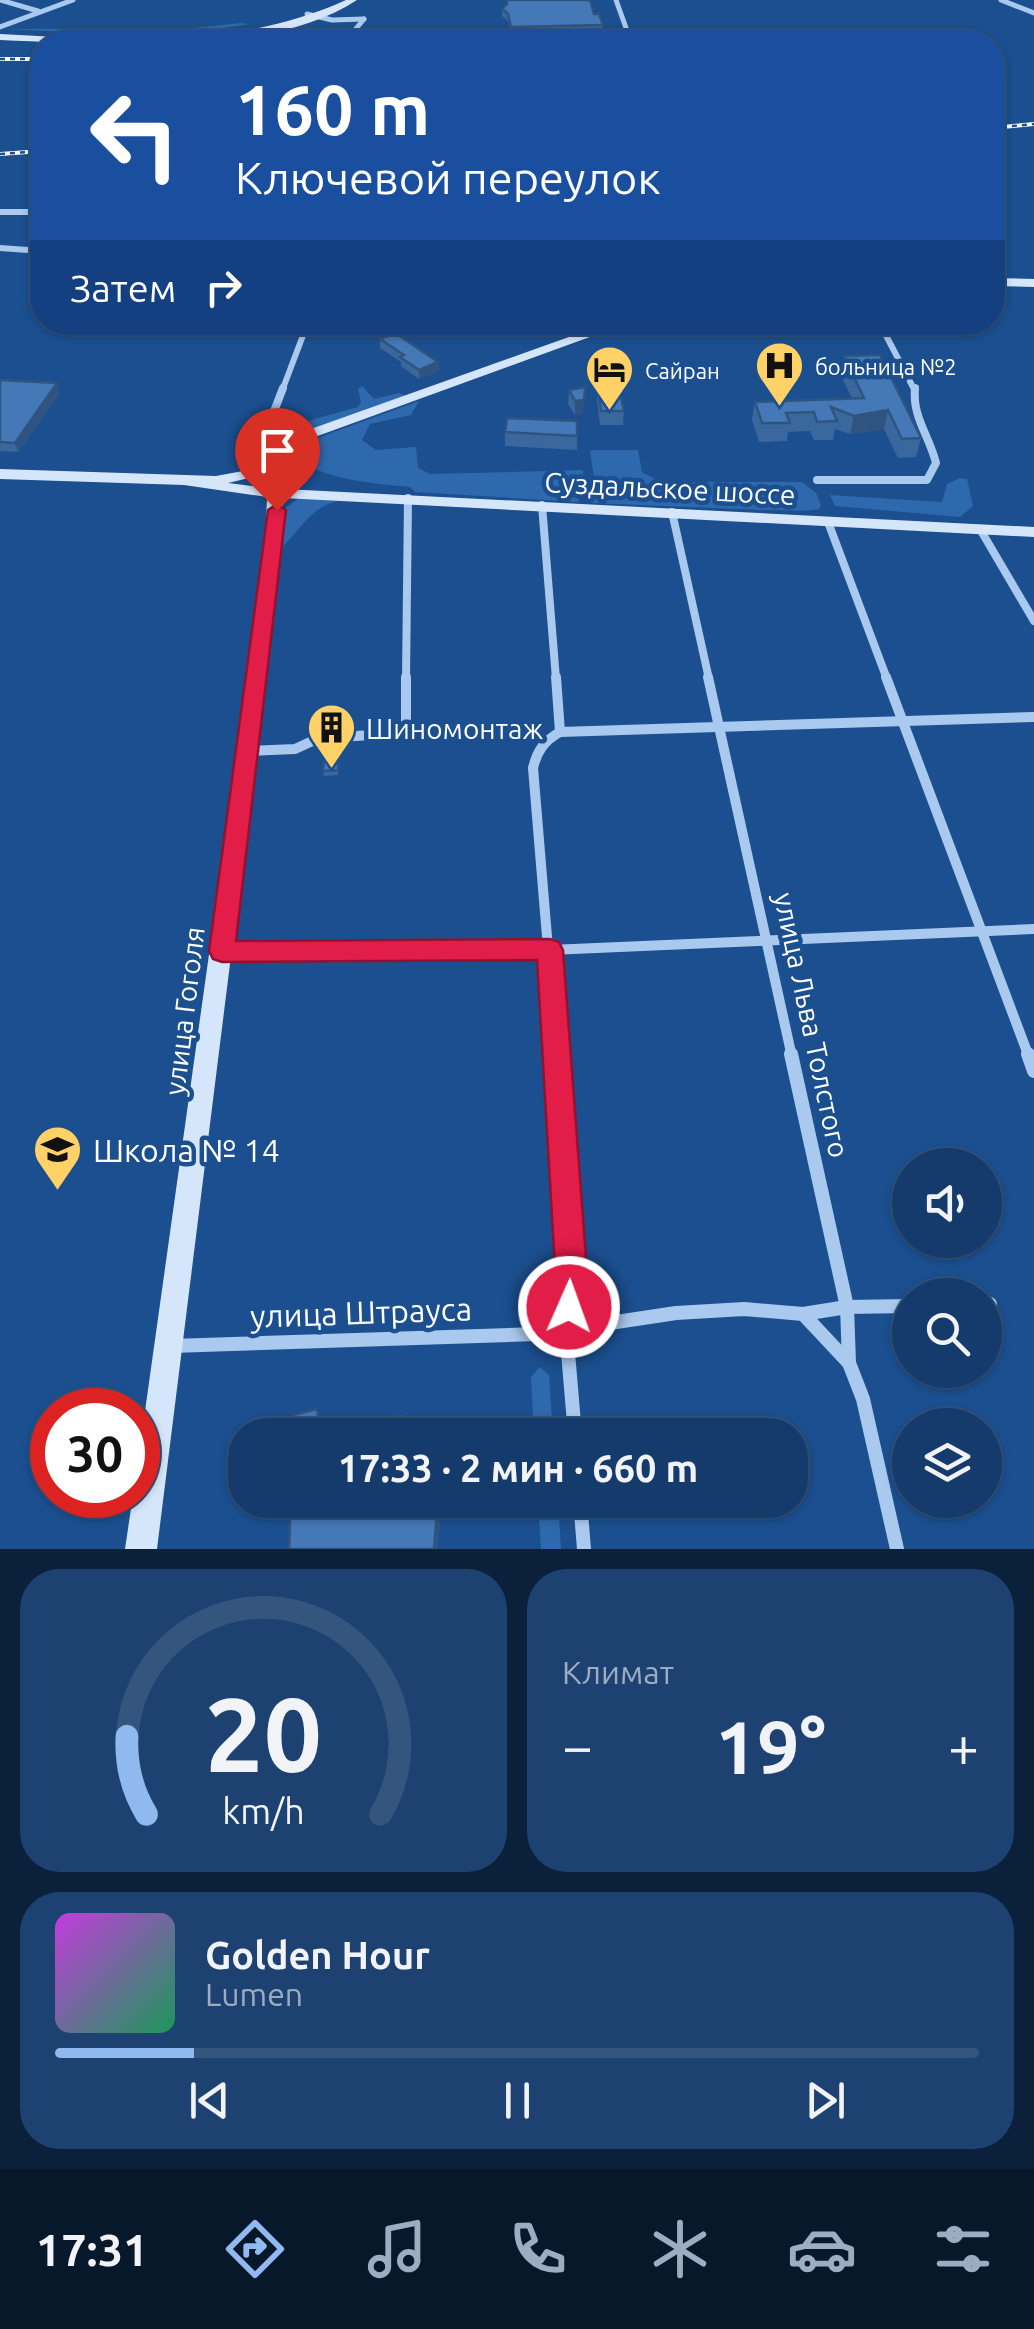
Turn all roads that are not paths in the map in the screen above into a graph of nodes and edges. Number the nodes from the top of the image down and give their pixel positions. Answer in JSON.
{"nodes":[{"id":1,"x":0,"y":0,"type":"edge"},
{"id":2,"x":74,"y":0,"type":"edge"},
{"id":3,"x":338,"y":0,"type":"edge"},
{"id":4,"x":353,"y":0,"type":"edge"},
{"id":5,"x":616,"y":0,"type":"edge"},
{"id":6,"x":1001,"y":0,"type":"edge"},
{"id":7,"x":39,"y":11,"type":"junction"},
{"id":8,"x":1034,"y":13,"type":"edge"},
{"id":9,"x":312,"y":15,"type":"junction"},
{"id":10,"x":261,"y":30,"type":"edge"},
{"id":11,"x":355,"y":30,"type":"edge"},
{"id":12,"x":627,"y":30,"type":"edge"},
{"id":13,"x":0,"y":32,"type":"edge"},
{"id":14,"x":30,"y":34,"type":"edge"},
{"id":15,"x":0,"y":212,"type":"edge"},
{"id":16,"x":30,"y":212,"type":"edge"},
{"id":17,"x":0,"y":248,"type":"edge"},
{"id":18,"x":30,"y":250,"type":"edge"},
{"id":19,"x":1005,"y":282,"type":"edge"},
{"id":20,"x":1034,"y":283,"type":"edge"},
{"id":21,"x":304,"y":335,"type":"edge"},
{"id":22,"x":588,"y":335,"type":"edge"},
{"id":23,"x":886,"y":335,"type":"edge"},
{"id":24,"x":0,"y":474,"type":"edge"},
{"id":25,"x":261,"y":480,"type":"junction"},
{"id":26,"x":817,"y":480,"type":"dead end"},
{"id":27,"x":301,"y":492,"type":"junction"},
{"id":28,"x":408,"y":498,"type":"junction"},
{"id":29,"x":542,"y":506,"type":"junction"},
{"id":30,"x":672,"y":512,"type":"junction"},
{"id":31,"x":828,"y":522,"type":"junction"},
{"id":32,"x":980,"y":530,"type":"junction"},
{"id":33,"x":1034,"y":532,"type":"edge"},
{"id":34,"x":1034,"y":621,"type":"edge"},
{"id":35,"x":1034,"y":718,"type":"edge"},
{"id":36,"x":902,"y":721,"type":"junction"},
{"id":37,"x":719,"y":729,"type":"junction"},
{"id":38,"x":560,"y":732,"type":"junction"},
{"id":39,"x":248,"y":751,"type":"junction"},
{"id":40,"x":1034,"y":929,"type":"edge"},
{"id":41,"x":982,"y":930,"type":"junction"},
{"id":42,"x":769,"y":942,"type":"junction"},
{"id":43,"x":550,"y":950,"type":"junction"},
{"id":44,"x":222,"y":951,"type":"junction"},
{"id":45,"x":1034,"y":1071,"type":"edge"},
{"id":46,"x":892,"y":1306,"type":"edge"},
{"id":47,"x":847,"y":1307,"type":"junction"},
{"id":48,"x":803,"y":1314,"type":"junction"},
{"id":49,"x":566,"y":1329,"type":"junction"},
{"id":50,"x":170,"y":1346,"type":"junction"},
{"id":51,"x":849,"y":1363,"type":"junction"},
{"id":52,"x":573,"y":1418,"type":"edge"},
{"id":53,"x":581,"y":1518,"type":"edge"},
{"id":54,"x":142,"y":1549,"type":"edge"},
{"id":55,"x":584,"y":1549,"type":"edge"},
{"id":56,"x":897,"y":1549,"type":"edge"}],
"edges":[{"from":1,"to":7,"type":"street"},
{"from":2,"to":7,"type":"street"},
{"from":3,"to":9,"type":"main road"},
{"from":4,"to":9,"type":"main road"},
{"from":5,"to":12,"type":"street"},
{"from":6,"to":8,"type":"street"},
{"from":7,"to":13,"type":"street"},
{"from":9,"to":10,"type":"main road"},
{"from":9,"to":11,"type":"street"},
{"from":13,"to":14,"type":"main road"},
{"from":15,"to":16,"type":"street"},
{"from":17,"to":18,"type":"street"},
{"from":19,"to":20,"type":"main road"},
{"from":21,"to":25,"type":"street","name":"улица Гоголя"},
{"from":22,"to":25,"type":"main road"},
{"from":23,"to":26,"type":"street"},
{"from":24,"to":25,"type":"main road","name":"Суздальское шоссе"},
{"from":25,"to":27,"type":"main road","name":"Суздальское шоссе"},
{"from":25,"to":27,"type":"main road"},
{"from":25,"to":39,"type":"main road","name":"улица Гоголя"},
{"from":27,"to":28,"type":"main road","name":"Суздальское шоссе"},
{"from":28,"to":29,"type":"main road","name":"Суздальское шоссе"},
{"from":28,"to":39,"type":"street"},
{"from":29,"to":30,"type":"main road","name":"Суздальское шоссе"},
{"from":29,"to":38,"type":"street"},
{"from":30,"to":31,"type":"main road","name":"Суздальское шоссе"},
{"from":30,"to":37,"type":"street","name":"улица Льва Толстого"},
{"from":31,"to":32,"type":"main road","name":"Суздальское шоссе"},
{"from":31,"to":36,"type":"street"},
{"from":32,"to":33,"type":"main road","name":"Суздальское шоссе"},
{"from":32,"to":34,"type":"street"},
{"from":35,"to":36,"type":"street"},
{"from":36,"to":37,"type":"street"},
{"from":36,"to":41,"type":"street"},
{"from":37,"to":38,"type":"street"},
{"from":37,"to":42,"type":"street","name":"улица Льва Толстого"},
{"from":38,"to":43,"type":"street"},
{"from":39,"to":44,"type":"main road","name":"улица Гоголя"},
{"from":40,"to":41,"type":"street"},
{"from":41,"to":42,"type":"street"},
{"from":41,"to":45,"type":"street"},
{"from":42,"to":43,"type":"street"},
{"from":42,"to":47,"type":"street","name":"улица Льва Толстого"},
{"from":43,"to":44,"type":"street"},
{"from":43,"to":49,"type":"street"},
{"from":44,"to":50,"type":"main road","name":"улица Гоголя"},
{"from":46,"to":47,"type":"street","name":"улица Штрауса"},
{"from":47,"to":48,"type":"street","name":"улица Штрауса"},
{"from":47,"to":51,"type":"street","name":"улица Льва Толстого"},
{"from":48,"to":49,"type":"street","name":"улица Штрауса"},
{"from":48,"to":51,"type":"street"},
{"from":49,"to":50,"type":"street","name":"улица Штрауса"},
{"from":49,"to":52,"type":"street"},
{"from":50,"to":54,"type":"main road","name":"улица Гоголя"},
{"from":51,"to":56,"type":"street","name":"улица Льва Толстого"},
{"from":53,"to":55,"type":"street"}]}
